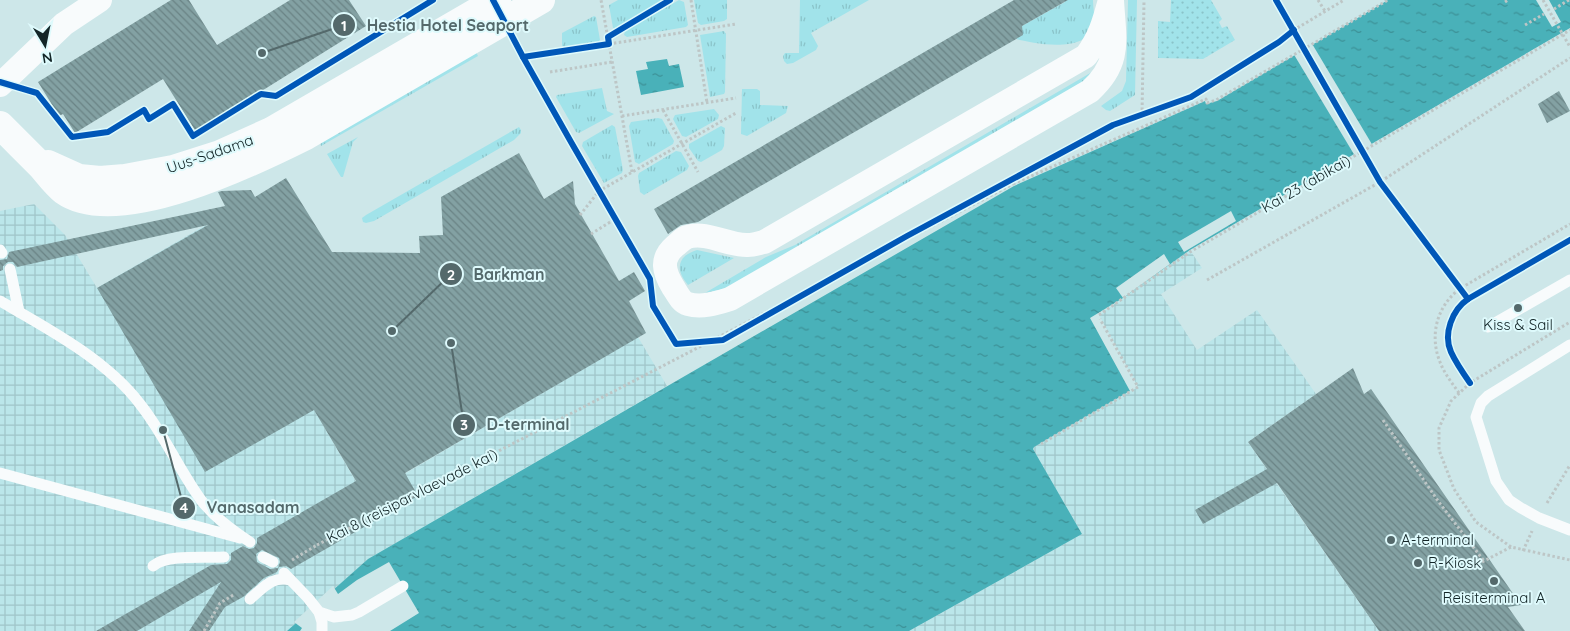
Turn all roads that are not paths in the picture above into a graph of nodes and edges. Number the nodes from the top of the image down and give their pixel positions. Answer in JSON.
{"nodes":[{"id":1,"x":100,"y":0,"type":"edge"},
{"id":2,"x":497,"y":0,"type":"edge"},
{"id":3,"x":541,"y":0,"type":"edge"},
{"id":4,"x":1111,"y":0,"type":"edge"},
{"id":5,"x":0,"y":85,"type":"edge"},
{"id":6,"x":322,"y":101,"type":"junction"},
{"id":7,"x":0,"y":126,"type":"edge"},
{"id":8,"x":306,"y":136,"type":"junction"},
{"id":9,"x":33,"y":158,"type":"junction"},
{"id":10,"x":10,"y":268,"type":"dead end"},
{"id":11,"x":1570,"y":280,"type":"edge"},
{"id":12,"x":0,"y":301,"type":"edge"},
{"id":13,"x":19,"y":312,"type":"junction"},
{"id":14,"x":1488,"y":327,"type":"dead end"},
{"id":15,"x":1570,"y":345,"type":"edge"},
{"id":16,"x":1548,"y":358,"type":"dead end"},
{"id":17,"x":0,"y":473,"type":"edge"},
{"id":18,"x":1570,"y":530,"type":"edge"},
{"id":19,"x":224,"y":557,"type":"dead end"},
{"id":20,"x":153,"y":566,"type":"dead end"},
{"id":21,"x":403,"y":586,"type":"dead end"},
{"id":22,"x":250,"y":599,"type":"dead end"},
{"id":23,"x":319,"y":612,"type":"junction"},
{"id":24,"x":322,"y":631,"type":"edge"}],
"edges":[{"from":1,"to":5,"type":"street"},
{"from":2,"to":6,"type":"street","name":"Uus-Sadama"},
{"from":3,"to":8,"type":"street","name":"Uus-Sadama"},
{"from":4,"to":4,"type":"street"},
{"from":6,"to":8,"type":"street","name":"Uus-Sadama"},
{"from":6,"to":9,"type":"street","name":"Uus-Sadama"},
{"from":7,"to":9,"type":"street","name":"Uus-Sadama"},
{"from":8,"to":9,"type":"street","name":"Uus-Sadama"},
{"from":10,"to":13,"type":"lane"},
{"from":11,"to":14,"type":"lane"},
{"from":12,"to":13,"type":"lane"},
{"from":13,"to":17,"type":"lane"},
{"from":15,"to":16,"type":"lane"},
{"from":15,"to":18,"type":"lane"},
{"from":19,"to":20,"type":"lane"},
{"from":21,"to":23,"type":"lane"},
{"from":22,"to":23,"type":"lane"},
{"from":23,"to":24,"type":"lane"}]}
